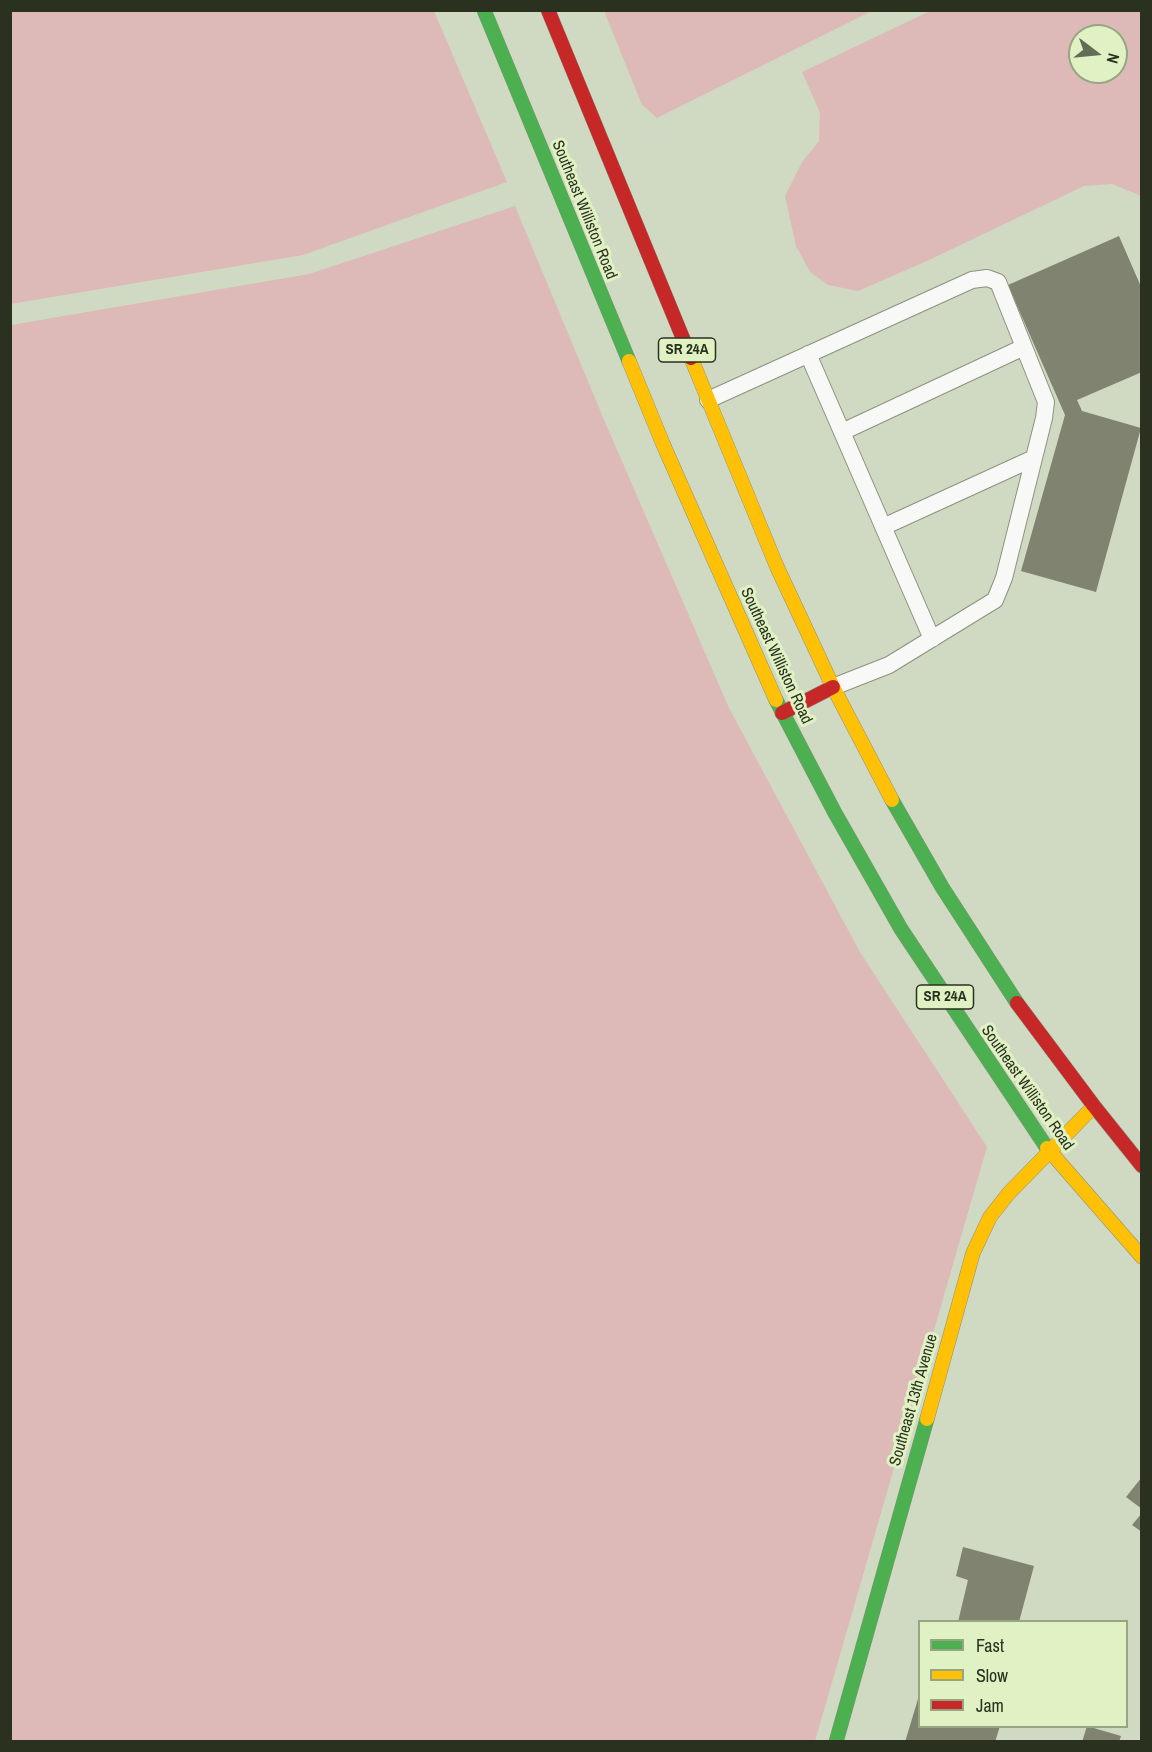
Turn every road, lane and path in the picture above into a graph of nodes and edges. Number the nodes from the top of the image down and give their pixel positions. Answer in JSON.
{"nodes":[{"id":1,"x":484,"y":10,"type":"edge"},
{"id":2,"x":548,"y":10,"type":"edge"},
{"id":3,"x":895,"y":10,"type":"edge"},
{"id":4,"x":635,"y":145,"type":"dead end"},
{"id":5,"x":531,"y":186,"type":"dead end"},
{"id":6,"x":10,"y":315,"type":"edge"},
{"id":7,"x":1024,"y":347,"type":"junction"},
{"id":8,"x":808,"y":354,"type":"junction"},
{"id":9,"x":708,"y":400,"type":"junction"},
{"id":10,"x":842,"y":432,"type":"junction"},
{"id":11,"x":1034,"y":458,"type":"junction"},
{"id":12,"x":883,"y":527,"type":"junction"},
{"id":13,"x":933,"y":639,"type":"junction"},
{"id":14,"x":833,"y":687,"type":"junction"},
{"id":15,"x":782,"y":713,"type":"junction"},
{"id":16,"x":1094,"y":1106,"type":"junction"},
{"id":17,"x":1050,"y":1152,"type":"junction"},
{"id":18,"x":1142,"y":1166,"type":"edge"},
{"id":19,"x":1142,"y":1257,"type":"edge"},
{"id":20,"x":836,"y":1742,"type":"edge"}],
"edges":[{"from":1,"to":15,"type":"main road","name":"Southeast Williston Road","number":"SR 24A"},
{"from":2,"to":9,"type":"main road","number":"SR 24A"},
{"from":3,"to":4,"type":"path"},
{"from":5,"to":6,"type":"path"},
{"from":7,"to":8,"type":"lane"},
{"from":7,"to":10,"type":"lane"},
{"from":7,"to":11,"type":"lane"},
{"from":8,"to":9,"type":"lane"},
{"from":8,"to":10,"type":"lane"},
{"from":9,"to":14,"type":"main road","number":"SR 24A"},
{"from":10,"to":12,"type":"lane"},
{"from":11,"to":12,"type":"lane"},
{"from":11,"to":13,"type":"lane"},
{"from":12,"to":13,"type":"lane"},
{"from":13,"to":14,"type":"lane"},
{"from":14,"to":15,"type":"main road"},
{"from":14,"to":16,"type":"main road","number":"SR 24A"},
{"from":15,"to":17,"type":"main road","name":"Southeast Williston Road","number":"SR 24A"},
{"from":16,"to":17,"type":"main road","name":"Southeast 13th Avenue"},
{"from":16,"to":18,"type":"main road","number":"SR 24A"},
{"from":17,"to":19,"type":"main road","name":"Southeast Williston Road","number":"SR 24A"},
{"from":17,"to":20,"type":"main road","name":"Southeast 13th Avenue"}]}
